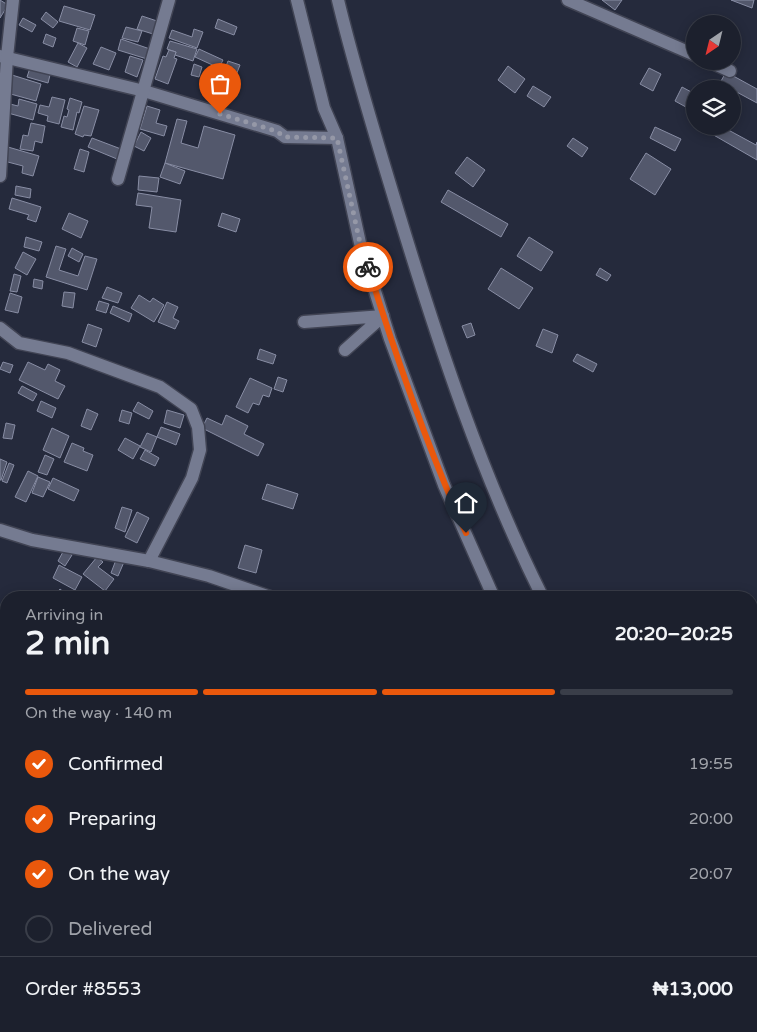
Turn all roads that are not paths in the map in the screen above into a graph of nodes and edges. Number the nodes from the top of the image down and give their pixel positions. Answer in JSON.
{"nodes":[{"id":1,"x":13,"y":0,"type":"edge"},
{"id":2,"x":168,"y":0,"type":"edge"},
{"id":3,"x":297,"y":0,"type":"edge"},
{"id":4,"x":338,"y":0,"type":"edge"},
{"id":5,"x":568,"y":0,"type":"edge"},
{"id":6,"x":686,"y":52,"type":"edge"},
{"id":7,"x":4,"y":57,"type":"edge"},
{"id":8,"x":144,"y":91,"type":"junction"},
{"id":9,"x":337,"y":138,"type":"junction"},
{"id":10,"x":0,"y":176,"type":"edge"},
{"id":11,"x":118,"y":179,"type":"dead end"},
{"id":12,"x":383,"y":316,"type":"junction"},
{"id":13,"x":304,"y":322,"type":"dead end"},
{"id":14,"x":0,"y":328,"type":"edge"},
{"id":15,"x":345,"y":350,"type":"dead end"},
{"id":16,"x":0,"y":530,"type":"edge"},
{"id":17,"x":149,"y":560,"type":"junction"},
{"id":18,"x":253,"y":591,"type":"edge"},
{"id":19,"x":491,"y":591,"type":"edge"},
{"id":20,"x":540,"y":591,"type":"edge"}],
"edges":[{"from":1,"to":7,"type":"street"},
{"from":2,"to":8,"type":"street"},
{"from":3,"to":9,"type":"street"},
{"from":4,"to":20,"type":"street"},
{"from":5,"to":6,"type":"street"},
{"from":7,"to":8,"type":"street"},
{"from":7,"to":10,"type":"street"},
{"from":8,"to":9,"type":"street"},
{"from":8,"to":11,"type":"street"},
{"from":9,"to":12,"type":"street"},
{"from":12,"to":13,"type":"street"},
{"from":12,"to":15,"type":"street"},
{"from":12,"to":19,"type":"street"},
{"from":14,"to":17,"type":"street"},
{"from":16,"to":17,"type":"street"},
{"from":17,"to":18,"type":"street"}]}
